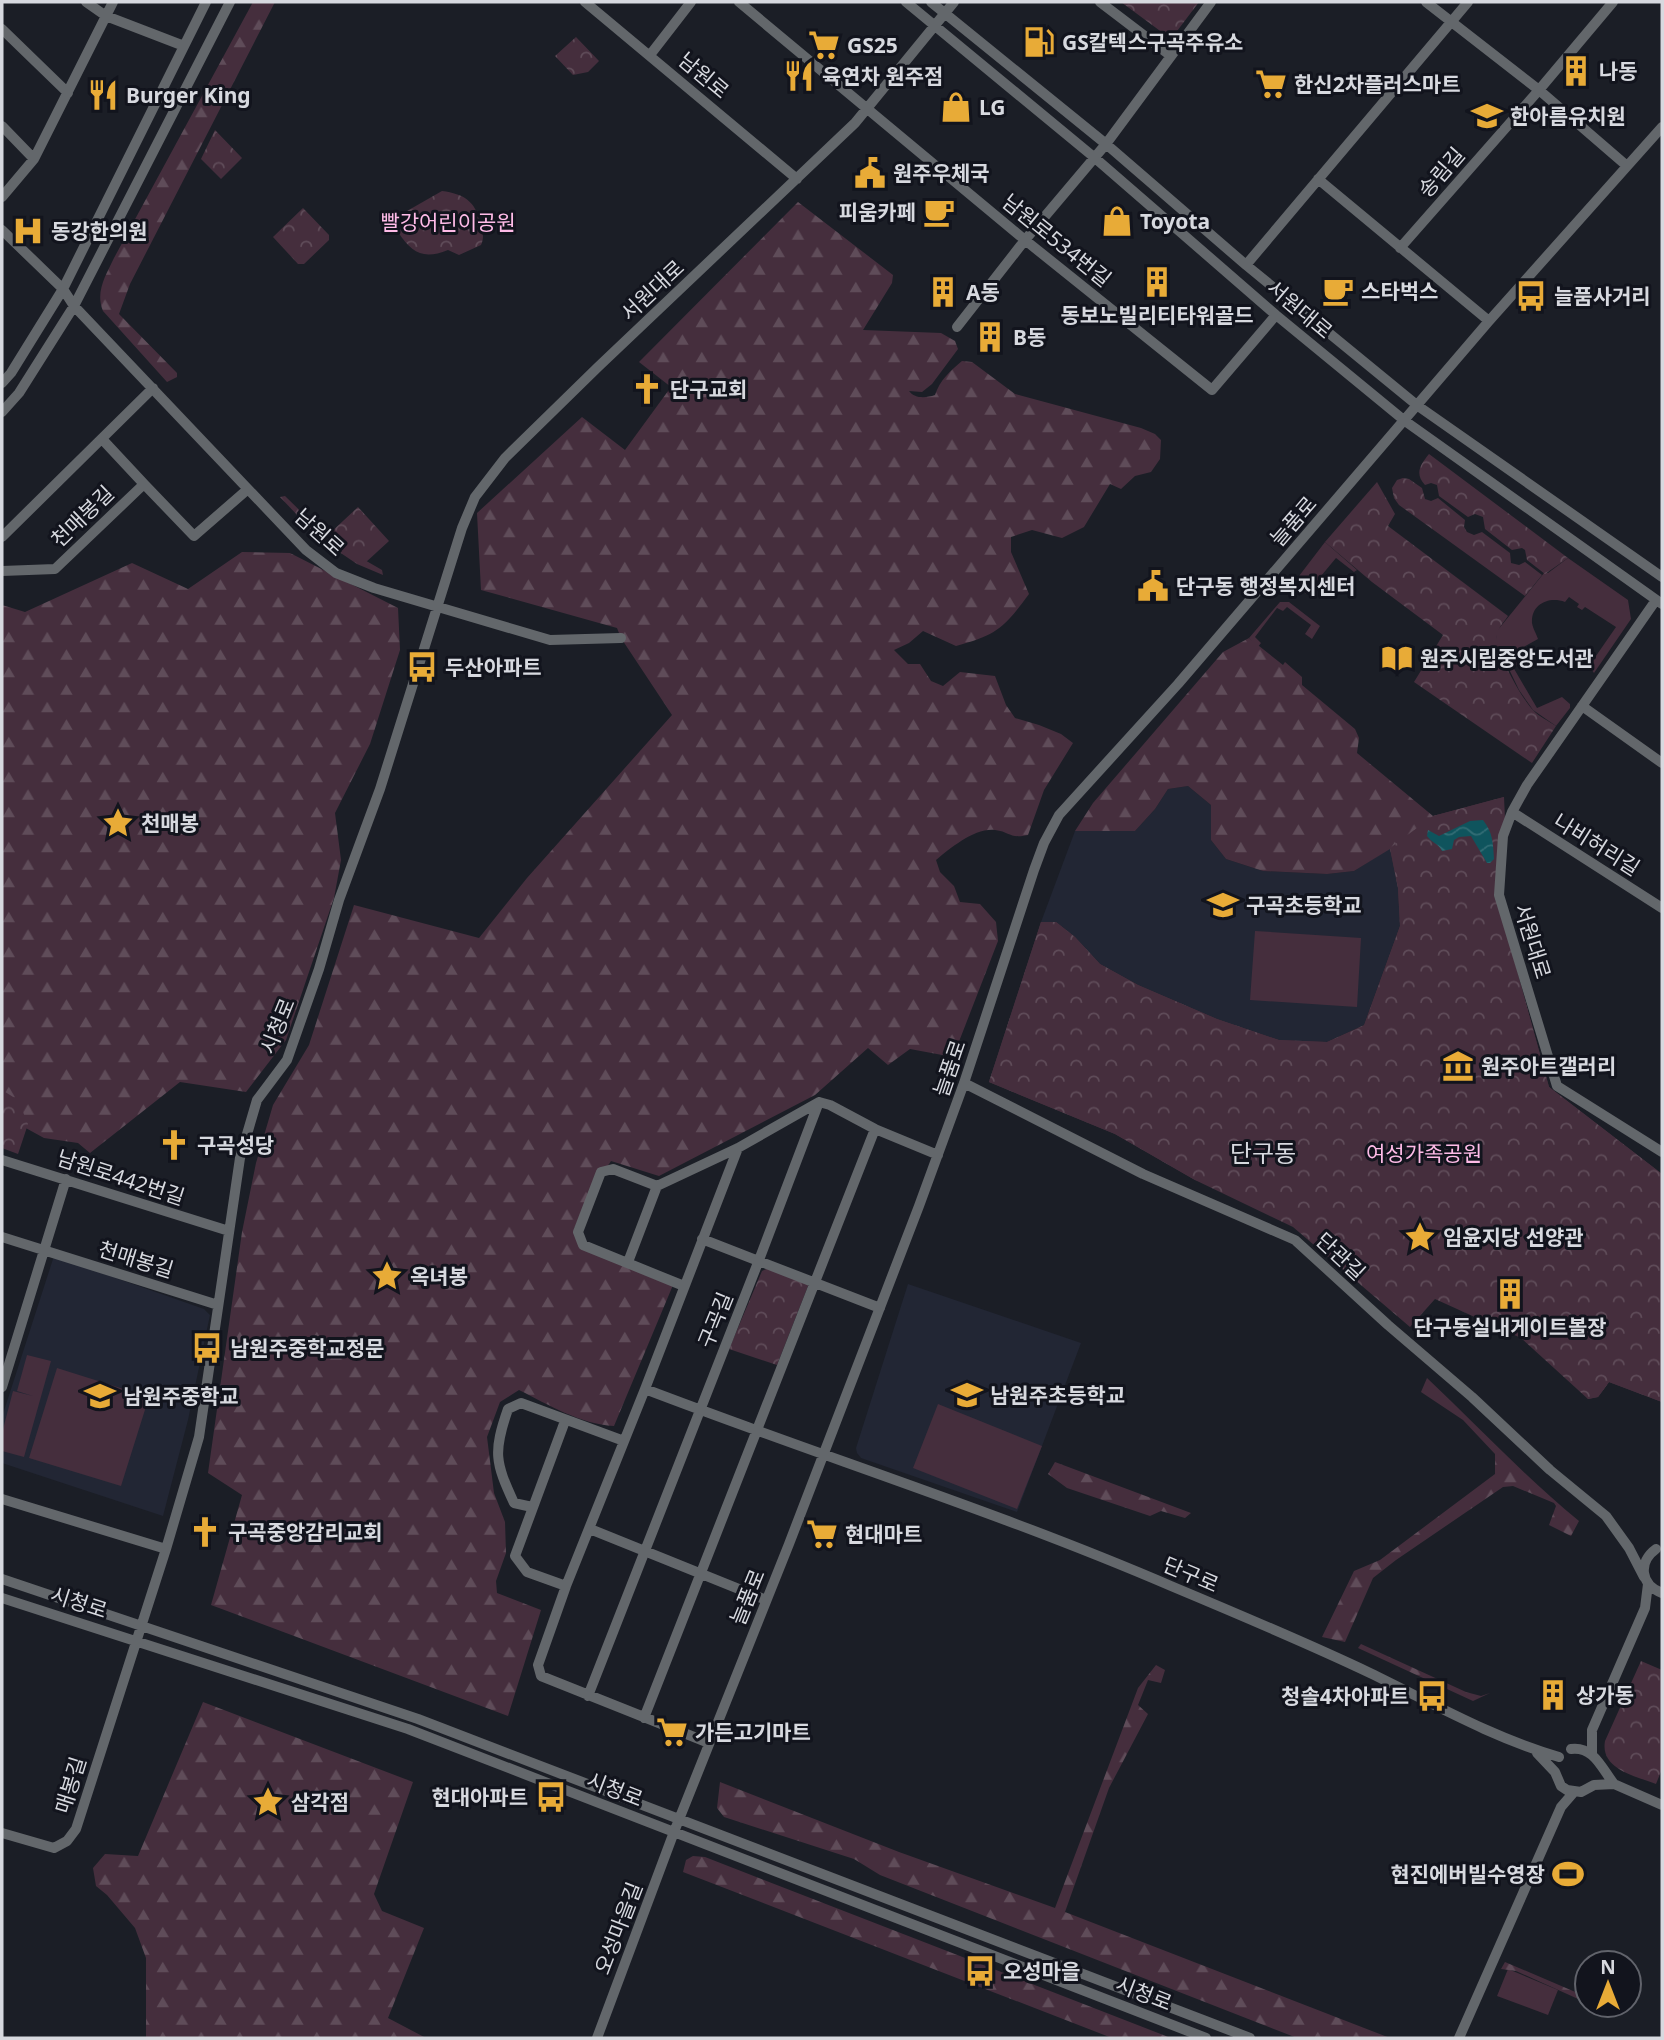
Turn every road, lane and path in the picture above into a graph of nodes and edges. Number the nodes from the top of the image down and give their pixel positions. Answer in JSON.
{"nodes":[{"id":1,"x":86,"y":2,"type":"edge"},
{"id":2,"x":113,"y":2,"type":"edge"},
{"id":3,"x":205,"y":2,"type":"edge"},
{"id":4,"x":230,"y":2,"type":"edge"},
{"id":5,"x":585,"y":2,"type":"edge"},
{"id":6,"x":691,"y":2,"type":"edge"},
{"id":7,"x":739,"y":2,"type":"edge"},
{"id":8,"x":906,"y":2,"type":"edge"},
{"id":9,"x":931,"y":2,"type":"edge"},
{"id":10,"x":954,"y":2,"type":"edge"},
{"id":11,"x":1100,"y":2,"type":"edge"},
{"id":12,"x":1211,"y":2,"type":"edge"},
{"id":13,"x":1426,"y":2,"type":"edge"},
{"id":14,"x":1468,"y":2,"type":"edge"},
{"id":15,"x":1613,"y":2,"type":"edge"},
{"id":16,"x":945,"y":14,"type":"junction"},
{"id":17,"x":106,"y":16,"type":"junction"},
{"id":18,"x":1451,"y":22,"type":"junction"},
{"id":19,"x":936,"y":26,"type":"junction"},
{"id":20,"x":2,"y":29,"type":"edge"},
{"id":21,"x":184,"y":46,"type":"junction"},
{"id":22,"x":650,"y":55,"type":"junction"},
{"id":23,"x":1171,"y":56,"type":"junction"},
{"id":24,"x":1539,"y":90,"type":"junction"},
{"id":25,"x":68,"y":93,"type":"junction"},
{"id":26,"x":869,"y":108,"type":"junction"},
{"id":27,"x":2,"y":126,"type":"edge"},
{"id":28,"x":1662,"y":127,"type":"edge"},
{"id":29,"x":1106,"y":144,"type":"junction"},
{"id":30,"x":1095,"y":158,"type":"junction"},
{"id":31,"x":34,"y":159,"type":"junction"},
{"id":32,"x":1628,"y":166,"type":"junction"},
{"id":33,"x":797,"y":179,"type":"junction"},
{"id":34,"x":1318,"y":179,"type":"junction"},
{"id":35,"x":2,"y":197,"type":"edge"},
{"id":36,"x":2,"y":230,"type":"edge"},
{"id":37,"x":1025,"y":240,"type":"junction"},
{"id":38,"x":1400,"y":248,"type":"junction"},
{"id":39,"x":1246,"y":265,"type":"junction"},
{"id":40,"x":63,"y":289,"type":"junction"},
{"id":41,"x":74,"y":306,"type":"junction"},
{"id":42,"x":1276,"y":315,"type":"junction"},
{"id":43,"x":1489,"y":321,"type":"junction"},
{"id":44,"x":957,"y":327,"type":"dead end"},
{"id":45,"x":2,"y":383,"type":"edge"},
{"id":46,"x":153,"y":388,"type":"junction"},
{"id":47,"x":1418,"y":406,"type":"junction"},
{"id":48,"x":2,"y":412,"type":"edge"},
{"id":49,"x":1405,"y":421,"type":"junction"},
{"id":50,"x":102,"y":439,"type":"junction"},
{"id":51,"x":144,"y":484,"type":"junction"},
{"id":52,"x":248,"y":489,"type":"junction"},
{"id":53,"x":2,"y":537,"type":"edge"},
{"id":54,"x":2,"y":571,"type":"edge"},
{"id":55,"x":1662,"y":577,"type":"edge"},
{"id":56,"x":1659,"y":602,"type":"edge"},
{"id":57,"x":438,"y":608,"type":"junction"},
{"id":58,"x":621,"y":638,"type":"dead end"},
{"id":59,"x":1581,"y":706,"type":"junction"},
{"id":60,"x":1662,"y":763,"type":"edge"},
{"id":61,"x":1512,"y":812,"type":"junction"},
{"id":62,"x":1662,"y":908,"type":"edge"},
{"id":63,"x":964,"y":1083,"type":"junction"},
{"id":64,"x":819,"y":1102,"type":"junction"},
{"id":65,"x":875,"y":1129,"type":"junction"},
{"id":66,"x":737,"y":1148,"type":"junction"},
{"id":67,"x":1662,"y":1152,"type":"edge"},
{"id":68,"x":938,"y":1155,"type":"junction"},
{"id":69,"x":2,"y":1160,"type":"edge"},
{"id":70,"x":66,"y":1180,"type":"junction"},
{"id":71,"x":657,"y":1186,"type":"junction"},
{"id":72,"x":229,"y":1231,"type":"junction"},
{"id":73,"x":2,"y":1237,"type":"edge"},
{"id":74,"x":702,"y":1239,"type":"junction"},
{"id":75,"x":43,"y":1250,"type":"junction"},
{"id":76,"x":759,"y":1261,"type":"junction"},
{"id":77,"x":628,"y":1262,"type":"junction"},
{"id":78,"x":815,"y":1282,"type":"junction"},
{"id":79,"x":684,"y":1286,"type":"junction"},
{"id":80,"x":218,"y":1305,"type":"junction"},
{"id":81,"x":880,"y":1308,"type":"junction"},
{"id":82,"x":5,"y":1369,"type":"edge"},
{"id":83,"x":2,"y":1387,"type":"edge"},
{"id":84,"x":645,"y":1389,"type":"junction"},
{"id":85,"x":700,"y":1410,"type":"junction"},
{"id":86,"x":565,"y":1421,"type":"junction"},
{"id":87,"x":757,"y":1431,"type":"junction"},
{"id":88,"x":624,"y":1441,"type":"junction"},
{"id":89,"x":823,"y":1455,"type":"junction"},
{"id":90,"x":2,"y":1499,"type":"edge"},
{"id":91,"x":532,"y":1507,"type":"junction"},
{"id":92,"x":590,"y":1530,"type":"junction"},
{"id":93,"x":1629,"y":1548,"type":"junction"},
{"id":94,"x":1659,"y":1548,"type":"edge"},
{"id":95,"x":166,"y":1549,"type":"junction"},
{"id":96,"x":645,"y":1552,"type":"junction"},
{"id":97,"x":700,"y":1574,"type":"junction"},
{"id":98,"x":2,"y":1579,"type":"edge"},
{"id":99,"x":1646,"y":1581,"type":"junction"},
{"id":100,"x":566,"y":1586,"type":"junction"},
{"id":101,"x":1662,"y":1595,"type":"edge"},
{"id":102,"x":2,"y":1598,"type":"edge"},
{"id":103,"x":766,"y":1600,"type":"junction"},
{"id":104,"x":1645,"y":1608,"type":"junction"},
{"id":105,"x":141,"y":1625,"type":"junction"},
{"id":106,"x":137,"y":1641,"type":"junction"},
{"id":107,"x":588,"y":1696,"type":"junction"},
{"id":108,"x":644,"y":1718,"type":"junction"},
{"id":109,"x":1592,"y":1730,"type":"junction"},
{"id":110,"x":709,"y":1743,"type":"junction"},
{"id":111,"x":1571,"y":1749,"type":"junction"},
{"id":112,"x":1535,"y":1751,"type":"junction"},
{"id":113,"x":1592,"y":1753,"type":"junction"},
{"id":114,"x":1559,"y":1758,"type":"junction"},
{"id":115,"x":1599,"y":1765,"type":"junction"},
{"id":116,"x":1555,"y":1772,"type":"junction"},
{"id":117,"x":1615,"y":1784,"type":"junction"},
{"id":118,"x":1594,"y":1785,"type":"junction"},
{"id":119,"x":1561,"y":1786,"type":"junction"},
{"id":120,"x":1574,"y":1792,"type":"junction"},
{"id":121,"x":1662,"y":1805,"type":"edge"},
{"id":122,"x":1561,"y":1807,"type":"junction"},
{"id":123,"x":679,"y":1820,"type":"junction"},
{"id":124,"x":674,"y":1832,"type":"junction"},
{"id":125,"x":2,"y":1833,"type":"edge"},
{"id":126,"x":597,"y":2038,"type":"edge"},
{"id":127,"x":1206,"y":2038,"type":"edge"},
{"id":128,"x":1250,"y":2038,"type":"edge"},
{"id":129,"x":1459,"y":2038,"type":"edge"}],
"edges":[{"from":1,"to":17,"type":"street"},
{"from":2,"to":17,"type":"street"},
{"from":3,"to":21,"type":"street"},
{"from":4,"to":41,"type":"street"},
{"from":5,"to":22,"type":"street","name":"남원로"},
{"from":6,"to":22,"type":"street"},
{"from":7,"to":26,"type":"street","name":"남원로534번길"},
{"from":8,"to":19,"type":"street","name":"서원대로"},
{"from":9,"to":16,"type":"street","name":"서원대로"},
{"from":10,"to":16,"type":"street"},
{"from":11,"to":23,"type":"street"},
{"from":12,"to":23,"type":"street"},
{"from":13,"to":18,"type":"street"},
{"from":14,"to":18,"type":"street"},
{"from":15,"to":24,"type":"street","name":"송림길"},
{"from":16,"to":19,"type":"street"},
{"from":16,"to":29,"type":"street","name":"서원대로"},
{"from":17,"to":21,"type":"street"},
{"from":17,"to":25,"type":"street"},
{"from":18,"to":24,"type":"street"},
{"from":18,"to":34,"type":"street"},
{"from":19,"to":26,"type":"street","name":"서원대로"},
{"from":19,"to":30,"type":"street","name":"서원대로"},
{"from":20,"to":25,"type":"street"},
{"from":21,"to":40,"type":"street"},
{"from":22,"to":33,"type":"street","name":"남원로"},
{"from":23,"to":29,"type":"street"},
{"from":24,"to":32,"type":"street"},
{"from":24,"to":38,"type":"street","name":"송림길"},
{"from":25,"to":31,"type":"street"},
{"from":26,"to":33,"type":"street","name":"서원대로"},
{"from":26,"to":37,"type":"street","name":"남원로534번길"},
{"from":27,"to":31,"type":"street"},
{"from":28,"to":32,"type":"street"},
{"from":29,"to":30,"type":"street"},
{"from":29,"to":39,"type":"street","name":"서원대로"},
{"from":30,"to":37,"type":"street"},
{"from":30,"to":42,"type":"street","name":"서원대로"},
{"from":31,"to":35,"type":"street"},
{"from":32,"to":43,"type":"street"},
{"from":33,"to":57,"type":"street","name":"서원대로"},
{"from":34,"to":38,"type":"street"},
{"from":34,"to":39,"type":"street"},
{"from":36,"to":40,"type":"street","name":"남원로"},
{"from":37,"to":42,"type":"street","name":"남원로534번길"},
{"from":37,"to":44,"type":"street"},
{"from":38,"to":43,"type":"street"},
{"from":39,"to":47,"type":"street","name":"서원대로"},
{"from":40,"to":41,"type":"street","name":"남원로"},
{"from":40,"to":45,"type":"street"},
{"from":41,"to":46,"type":"street","name":"남원로"},
{"from":41,"to":48,"type":"street"},
{"from":42,"to":49,"type":"street","name":"서원대로"},
{"from":43,"to":47,"type":"street"},
{"from":46,"to":50,"type":"street","name":"천매봉길"},
{"from":46,"to":52,"type":"street","name":"남원로"},
{"from":47,"to":49,"type":"street","name":"늘품로"},
{"from":47,"to":55,"type":"street","name":"서원대로"},
{"from":49,"to":56,"type":"street","name":"서원대로"},
{"from":49,"to":63,"type":"street","name":"늘품로"},
{"from":50,"to":51,"type":"street","name":"천매봉길"},
{"from":50,"to":53,"type":"street","name":"천매봉길"},
{"from":51,"to":52,"type":"street","name":"천매봉길"},
{"from":51,"to":54,"type":"street","name":"천매봉길"},
{"from":52,"to":57,"type":"street","name":"남원로"},
{"from":56,"to":59,"type":"street","name":"서원대로"},
{"from":57,"to":58,"type":"street","name":"남원로"},
{"from":57,"to":72,"type":"street","name":"시청로"},
{"from":59,"to":60,"type":"street"},
{"from":59,"to":61,"type":"street","name":"서원대로"},
{"from":61,"to":62,"type":"street","name":"나비허리길"},
{"from":61,"to":67,"type":"street","name":"서원대로"},
{"from":63,"to":68,"type":"street","name":"늘품로"},
{"from":63,"to":93,"type":"street","name":"단관길"},
{"from":64,"to":65,"type":"street"},
{"from":64,"to":66,"type":"street"},
{"from":64,"to":76,"type":"street","name":"구곡길"},
{"from":65,"to":68,"type":"street"},
{"from":65,"to":78,"type":"street"},
{"from":66,"to":71,"type":"street"},
{"from":66,"to":74,"type":"street","name":"구곡길"},
{"from":68,"to":81,"type":"street","name":"늘품로"},
{"from":69,"to":70,"type":"street","name":"남원로442번길"},
{"from":70,"to":72,"type":"street","name":"남원로442번길"},
{"from":70,"to":75,"type":"street"},
{"from":71,"to":77,"type":"street"},
{"from":71,"to":77,"type":"street","name":"구곡길"},
{"from":72,"to":80,"type":"street","name":"시청로"},
{"from":73,"to":75,"type":"street","name":"천매봉길"},
{"from":74,"to":76,"type":"street"},
{"from":74,"to":79,"type":"street","name":"구곡길"},
{"from":75,"to":80,"type":"street","name":"천매봉길"},
{"from":75,"to":82,"type":"street"},
{"from":76,"to":78,"type":"street"},
{"from":76,"to":85,"type":"street","name":"구곡길"},
{"from":77,"to":79,"type":"street","name":"구곡길"},
{"from":78,"to":81,"type":"street"},
{"from":78,"to":87,"type":"street"},
{"from":79,"to":84,"type":"street","name":"구곡길"},
{"from":80,"to":95,"type":"street","name":"시청로"},
{"from":81,"to":89,"type":"street","name":"늘품로"},
{"from":82,"to":83,"type":"street"},
{"from":84,"to":85,"type":"street","name":"단구로"},
{"from":84,"to":88,"type":"street","name":"구곡길"},
{"from":85,"to":87,"type":"street","name":"단구로"},
{"from":85,"to":96,"type":"street","name":"구곡길"},
{"from":86,"to":88,"type":"street"},
{"from":86,"to":91,"type":"street"},
{"from":86,"to":91,"type":"street"},
{"from":87,"to":89,"type":"street","name":"단구로"},
{"from":87,"to":97,"type":"street"},
{"from":88,"to":92,"type":"street","name":"구곡길"},
{"from":89,"to":103,"type":"street","name":"늘품로"},
{"from":89,"to":112,"type":"street","name":"단구로"},
{"from":90,"to":95,"type":"street"},
{"from":91,"to":100,"type":"street"},
{"from":92,"to":96,"type":"street"},
{"from":92,"to":100,"type":"street","name":"구곡길"},
{"from":93,"to":94,"type":"street"},
{"from":93,"to":99,"type":"street","name":"단관길"},
{"from":94,"to":99,"type":"street"},
{"from":95,"to":105,"type":"street","name":"시청로"},
{"from":96,"to":97,"type":"street"},
{"from":96,"to":107,"type":"street","name":"구곡길"},
{"from":97,"to":103,"type":"street"},
{"from":97,"to":108,"type":"street"},
{"from":98,"to":105,"type":"street","name":"시청로"},
{"from":99,"to":101,"type":"street"},
{"from":99,"to":104,"type":"street"},
{"from":100,"to":107,"type":"street","name":"구곡길"},
{"from":101,"to":104,"type":"street"},
{"from":102,"to":106,"type":"street","name":"시청로"},
{"from":103,"to":110,"type":"street","name":"늘품로"},
{"from":104,"to":109,"type":"street"},
{"from":105,"to":106,"type":"street","name":"매봉길"},
{"from":105,"to":123,"type":"street","name":"시청로"},
{"from":106,"to":124,"type":"street","name":"시청로"},
{"from":106,"to":125,"type":"street","name":"매봉길"},
{"from":107,"to":108,"type":"street","name":"구곡길"},
{"from":108,"to":110,"type":"street","name":"구곡길"},
{"from":109,"to":111,"type":"street"},
{"from":109,"to":113,"type":"street"},
{"from":110,"to":123,"type":"street","name":"늘품로"},
{"from":111,"to":113,"type":"street"},
{"from":111,"to":114,"type":"street"},
{"from":112,"to":114,"type":"street"},
{"from":112,"to":116,"type":"street"},
{"from":113,"to":115,"type":"street"},
{"from":114,"to":116,"type":"street"},
{"from":115,"to":117,"type":"street"},
{"from":115,"to":118,"type":"street"},
{"from":116,"to":119,"type":"street"},
{"from":117,"to":118,"type":"street"},
{"from":117,"to":121,"type":"street"},
{"from":118,"to":120,"type":"street"},
{"from":119,"to":120,"type":"street"},
{"from":119,"to":122,"type":"street"},
{"from":120,"to":122,"type":"street"},
{"from":122,"to":129,"type":"street"},
{"from":123,"to":124,"type":"street","name":"오성마을길"},
{"from":123,"to":128,"type":"street","name":"시청로"},
{"from":124,"to":126,"type":"street","name":"오성마을길"},
{"from":124,"to":127,"type":"street","name":"시청로"}]}
